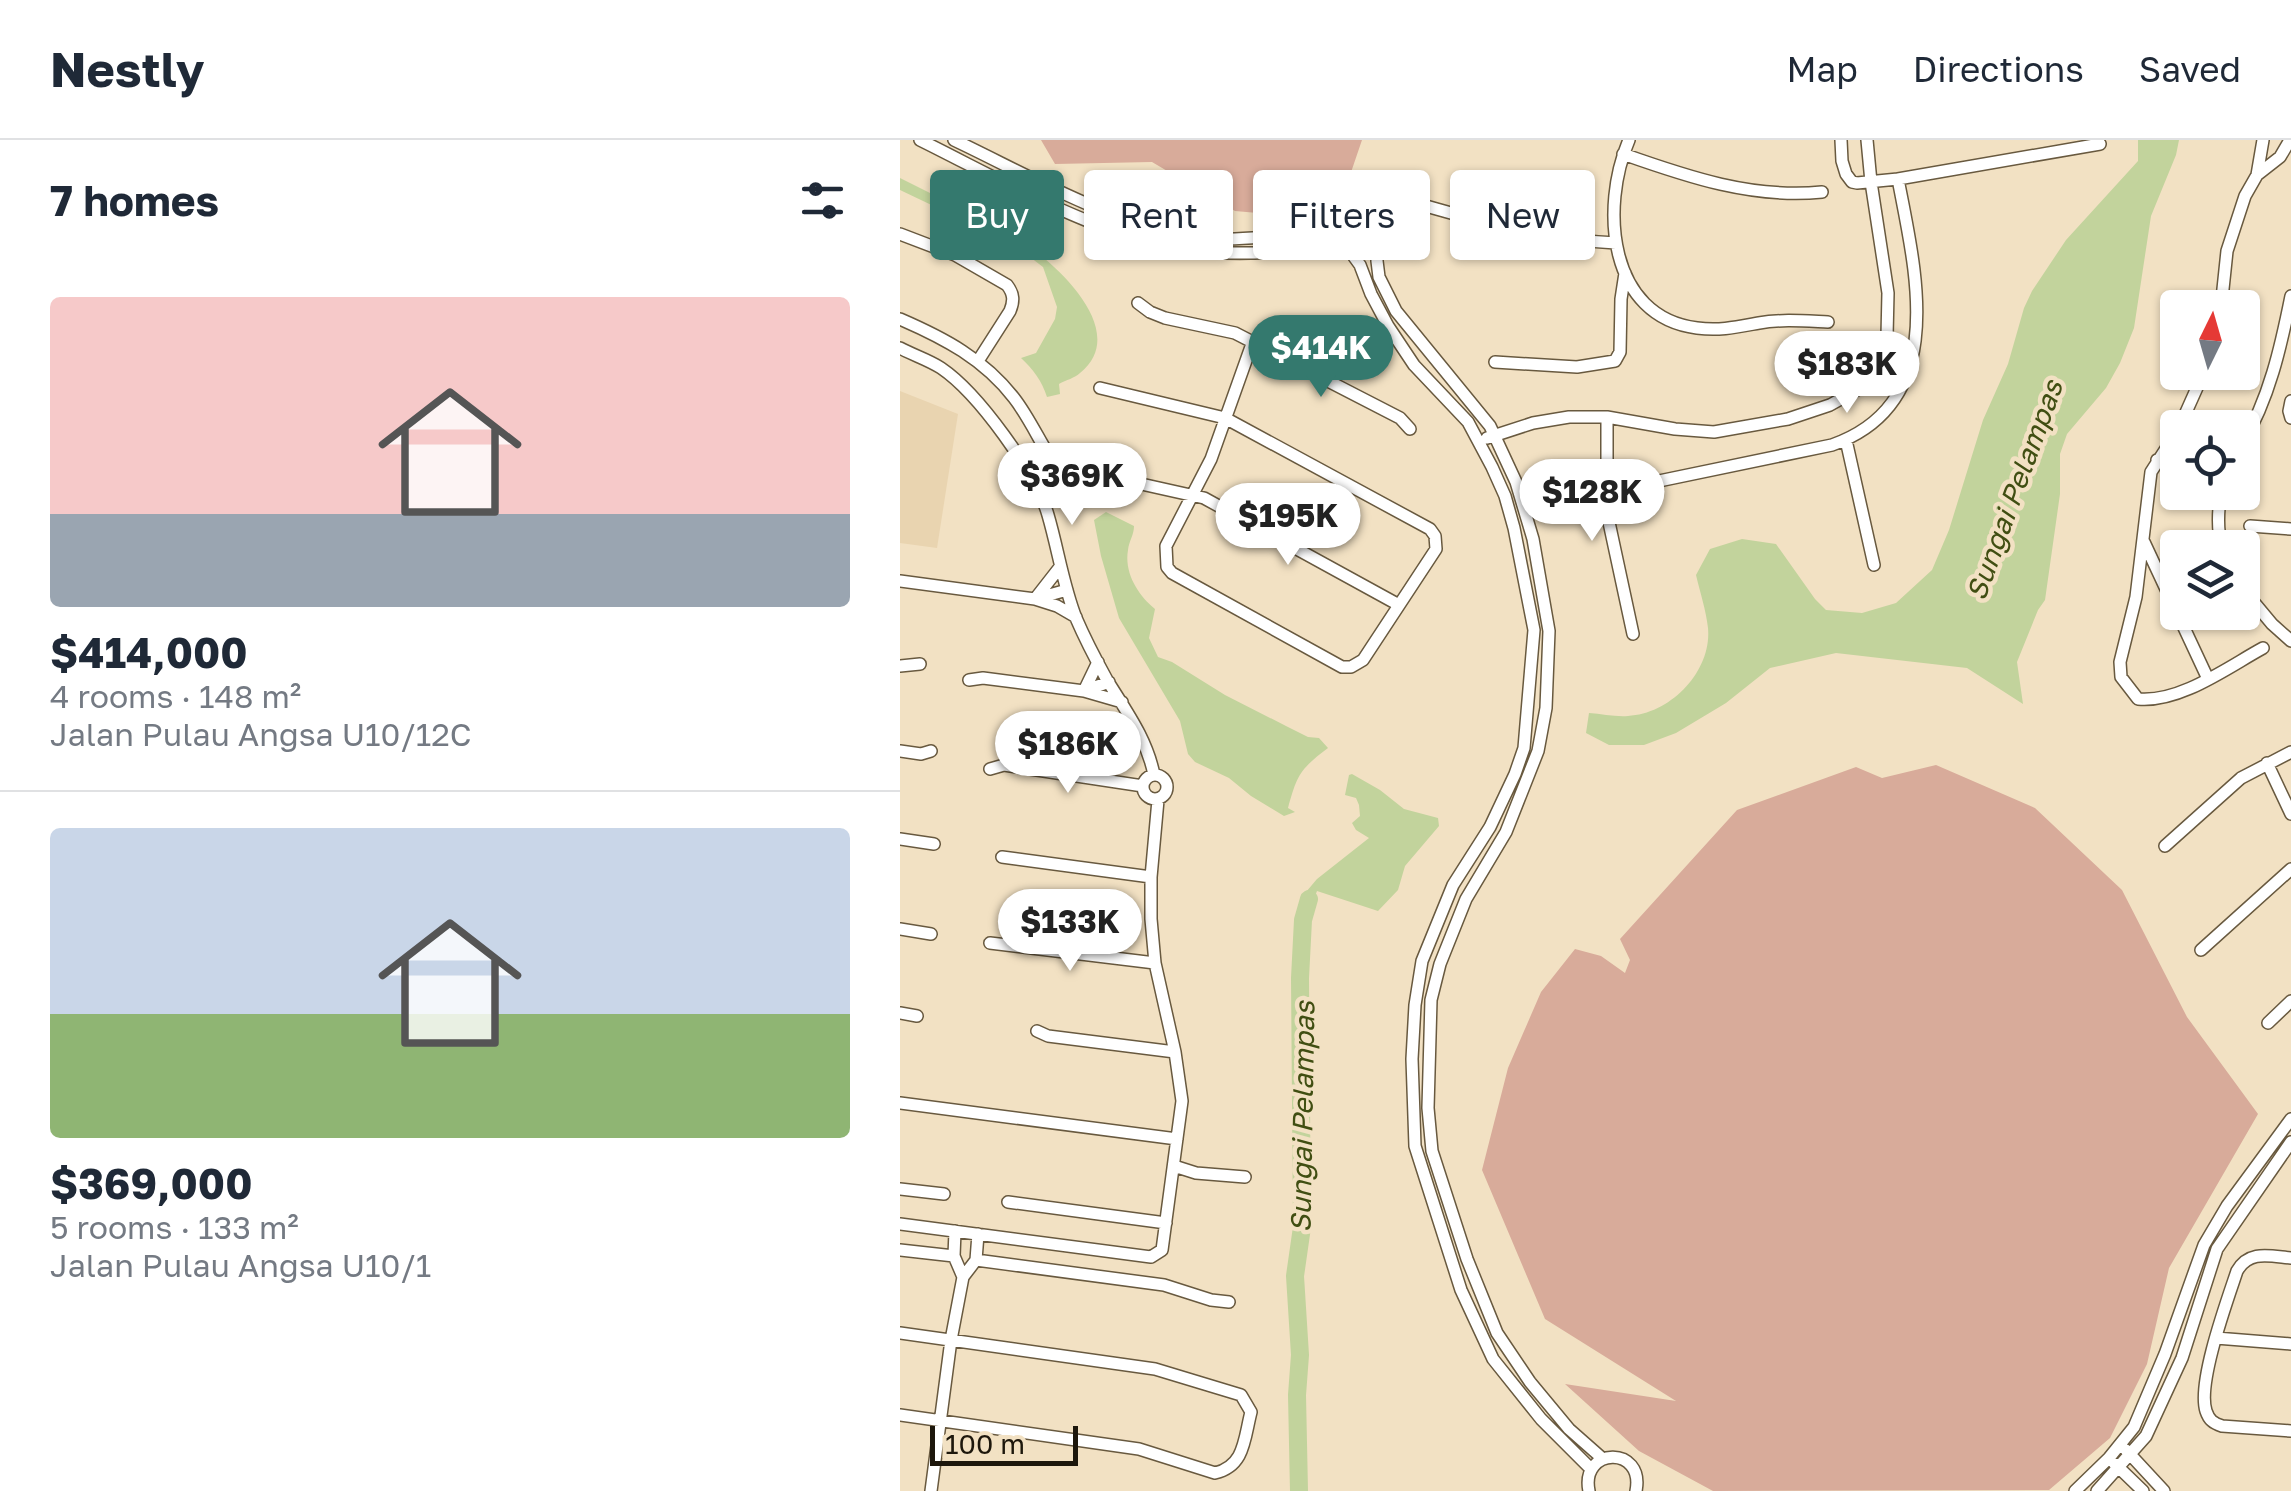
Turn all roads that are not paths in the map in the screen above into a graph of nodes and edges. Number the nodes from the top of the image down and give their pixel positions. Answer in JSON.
{"nodes":[{"id":1,"x":920,"y":140,"type":"edge"},
{"id":2,"x":954,"y":140,"type":"edge"},
{"id":3,"x":1629,"y":140,"type":"edge"},
{"id":4,"x":1841,"y":140,"type":"edge"},
{"id":5,"x":1867,"y":140,"type":"edge"},
{"id":6,"x":2263,"y":140,"type":"edge"},
{"id":7,"x":2290,"y":140,"type":"edge"},
{"id":8,"x":2100,"y":144,"type":"dead end"},
{"id":9,"x":1623,"y":154,"type":"junction"},
{"id":10,"x":2257,"y":176,"type":"junction"},
{"id":11,"x":1898,"y":179,"type":"junction"},
{"id":12,"x":1871,"y":182,"type":"junction"},
{"id":13,"x":1822,"y":192,"type":"dead end"},
{"id":14,"x":1430,"y":207,"type":"edge"},
{"id":15,"x":900,"y":234,"type":"edge"},
{"id":16,"x":1253,"y":237,"type":"edge"},
{"id":17,"x":1616,"y":242,"type":"junction"},
{"id":18,"x":1253,"y":252,"type":"edge"},
{"id":19,"x":1355,"y":260,"type":"edge"},
{"id":20,"x":1376,"y":260,"type":"edge"},
{"id":21,"x":1625,"y":274,"type":"junction"},
{"id":22,"x":2224,"y":290,"type":"edge"},
{"id":23,"x":2291,"y":296,"type":"edge"},
{"id":24,"x":1138,"y":303,"type":"dead end"},
{"id":25,"x":900,"y":319,"type":"edge"},
{"id":26,"x":1828,"y":322,"type":"dead end"},
{"id":27,"x":2288,"y":325,"type":"edge"},
{"id":28,"x":1253,"y":341,"type":"junction"},
{"id":29,"x":900,"y":348,"type":"edge"},
{"id":30,"x":978,"y":361,"type":"junction"},
{"id":31,"x":1495,"y":362,"type":"dead end"},
{"id":32,"x":1100,"y":388,"type":"dead end"},
{"id":33,"x":2291,"y":401,"type":"edge"},
{"id":34,"x":2259,"y":410,"type":"edge"},
{"id":35,"x":1607,"y":417,"type":"junction"},
{"id":36,"x":1225,"y":418,"type":"junction"},
{"id":37,"x":2291,"y":418,"type":"edge"},
{"id":38,"x":1410,"y":429,"type":"dead end"},
{"id":39,"x":1494,"y":435,"type":"junction"},
{"id":40,"x":1846,"y":440,"type":"junction"},
{"id":41,"x":1478,"y":441,"type":"junction"},
{"id":42,"x":1043,"y":446,"type":"junction"},
{"id":43,"x":2160,"y":455,"type":"edge"},
{"id":44,"x":1019,"y":460,"type":"junction"},
{"id":45,"x":2156,"y":460,"type":"junction"},
{"id":46,"x":2160,"y":461,"type":"edge"},
{"id":47,"x":1061,"y":465,"type":"junction"},
{"id":48,"x":1030,"y":478,"type":"junction"},
{"id":49,"x":1174,"y":490,"type":"junction"},
{"id":50,"x":1606,"y":492,"type":"junction"},
{"id":51,"x":1194,"y":494,"type":"junction"},
{"id":52,"x":1185,"y":512,"type":"junction"},
{"id":53,"x":2250,"y":526,"type":"dead end"},
{"id":54,"x":2291,"y":529,"type":"edge"},
{"id":55,"x":2143,"y":540,"type":"junction"},
{"id":56,"x":1874,"y":565,"type":"dead end"},
{"id":57,"x":1060,"y":567,"type":"junction"},
{"id":58,"x":900,"y":581,"type":"edge"},
{"id":59,"x":1067,"y":590,"type":"junction"},
{"id":60,"x":1035,"y":598,"type":"junction"},
{"id":61,"x":1399,"y":606,"type":"junction"},
{"id":62,"x":2260,"y":610,"type":"edge"},
{"id":63,"x":1076,"y":617,"type":"junction"},
{"id":64,"x":1633,"y":634,"type":"dead end"},
{"id":65,"x":2291,"y":641,"type":"edge"},
{"id":66,"x":2263,"y":648,"type":"dead end"},
{"id":67,"x":1098,"y":662,"type":"junction"},
{"id":68,"x":920,"y":664,"type":"dead end"},
{"id":69,"x":900,"y":666,"type":"edge"},
{"id":70,"x":2208,"y":679,"type":"junction"},
{"id":71,"x":969,"y":680,"type":"dead end"},
{"id":72,"x":1109,"y":682,"type":"junction"},
{"id":73,"x":1084,"y":691,"type":"junction"},
{"id":74,"x":1122,"y":702,"type":"junction"},
{"id":75,"x":900,"y":751,"type":"edge"},
{"id":76,"x":931,"y":751,"type":"dead end"},
{"id":77,"x":2291,"y":752,"type":"edge"},
{"id":78,"x":2267,"y":763,"type":"junction"},
{"id":79,"x":990,"y":769,"type":"dead end"},
{"id":80,"x":1154,"y":775,"type":"junction"},
{"id":81,"x":1143,"y":786,"type":"junction"},
{"id":82,"x":1158,"y":800,"type":"junction"},
{"id":83,"x":2291,"y":814,"type":"edge"},
{"id":84,"x":900,"y":839,"type":"edge"},
{"id":85,"x":934,"y":844,"type":"dead end"},
{"id":86,"x":2164,"y":846,"type":"dead end"},
{"id":87,"x":1002,"y":856,"type":"dead end"},
{"id":88,"x":2291,"y":869,"type":"edge"},
{"id":89,"x":1151,"y":877,"type":"junction"},
{"id":90,"x":900,"y":930,"type":"edge"},
{"id":91,"x":931,"y":934,"type":"dead end"},
{"id":92,"x":990,"y":943,"type":"dead end"},
{"id":93,"x":2201,"y":950,"type":"dead end"},
{"id":94,"x":1155,"y":963,"type":"junction"},
{"id":95,"x":2291,"y":1001,"type":"edge"},
{"id":96,"x":900,"y":1014,"type":"edge"},
{"id":97,"x":917,"y":1016,"type":"dead end"},
{"id":98,"x":2268,"y":1023,"type":"dead end"},
{"id":99,"x":1037,"y":1031,"type":"dead end"},
{"id":100,"x":1175,"y":1052,"type":"junction"},
{"id":101,"x":900,"y":1102,"type":"edge"},
{"id":102,"x":2291,"y":1118,"type":"edge"},
{"id":103,"x":2288,"y":1137,"type":"edge"},
{"id":104,"x":1178,"y":1139,"type":"junction"},
{"id":105,"x":1174,"y":1166,"type":"junction"},
{"id":106,"x":1245,"y":1178,"type":"dead end"},
{"id":107,"x":900,"y":1188,"type":"edge"},
{"id":108,"x":944,"y":1194,"type":"dead end"},
{"id":109,"x":1008,"y":1202,"type":"dead end"},
{"id":110,"x":1166,"y":1222,"type":"junction"},
{"id":111,"x":900,"y":1224,"type":"edge"},
{"id":112,"x":956,"y":1231,"type":"junction"},
{"id":113,"x":978,"y":1234,"type":"junction"},
{"id":114,"x":900,"y":1250,"type":"edge"},
{"id":115,"x":954,"y":1253,"type":"junction"},
{"id":116,"x":977,"y":1257,"type":"junction"},
{"id":117,"x":2291,"y":1258,"type":"edge"},
{"id":118,"x":963,"y":1277,"type":"junction"},
{"id":119,"x":1229,"y":1302,"type":"dead end"},
{"id":120,"x":900,"y":1333,"type":"edge"},
{"id":121,"x":2216,"y":1338,"type":"junction"},
{"id":122,"x":951,"y":1340,"type":"junction"},
{"id":123,"x":2291,"y":1344,"type":"edge"},
{"id":124,"x":900,"y":1415,"type":"edge"},
{"id":125,"x":939,"y":1421,"type":"junction"},
{"id":126,"x":2291,"y":1432,"type":"edge"},
{"id":127,"x":2120,"y":1446,"type":"junction"},
{"id":128,"x":2131,"y":1454,"type":"junction"},
{"id":129,"x":2109,"y":1458,"type":"junction"},
{"id":130,"x":1602,"y":1459,"type":"junction"},
{"id":131,"x":2120,"y":1468,"type":"junction"},
{"id":132,"x":1591,"y":1470,"type":"junction"},
{"id":133,"x":1637,"y":1488,"type":"edge"},
{"id":134,"x":930,"y":1491,"type":"edge"},
{"id":135,"x":1590,"y":1491,"type":"edge"},
{"id":136,"x":1651,"y":1491,"type":"edge"},
{"id":137,"x":2076,"y":1491,"type":"edge"},
{"id":138,"x":2097,"y":1491,"type":"edge"},
{"id":139,"x":2143,"y":1491,"type":"edge"},
{"id":140,"x":2164,"y":1491,"type":"edge"}],
"edges":[{"from":1,"to":18,"type":"street"},
{"from":2,"to":16,"type":"street"},
{"from":3,"to":9,"type":"street"},
{"from":4,"to":12,"type":"street"},
{"from":5,"to":12,"type":"street"},
{"from":6,"to":10,"type":"street"},
{"from":7,"to":10,"type":"street"},
{"from":8,"to":11,"type":"street"},
{"from":9,"to":13,"type":"street"},
{"from":9,"to":17,"type":"street"},
{"from":10,"to":22,"type":"street"},
{"from":11,"to":12,"type":"street"},
{"from":11,"to":40,"type":"street"},
{"from":12,"to":35,"type":"street"},
{"from":14,"to":17,"type":"street"},
{"from":15,"to":30,"type":"street"},
{"from":17,"to":21,"type":"street"},
{"from":19,"to":41,"type":"street"},
{"from":20,"to":39,"type":"street"},
{"from":21,"to":26,"type":"street"},
{"from":21,"to":31,"type":"street"},
{"from":23,"to":27,"type":"street"},
{"from":24,"to":28,"type":"street"},
{"from":25,"to":30,"type":"street"},
{"from":27,"to":34,"type":"street"},
{"from":28,"to":36,"type":"street"},
{"from":28,"to":38,"type":"street"},
{"from":29,"to":44,"type":"street"},
{"from":30,"to":42,"type":"street"},
{"from":32,"to":36,"type":"street"},
{"from":33,"to":37,"type":"street"},
{"from":35,"to":39,"type":"street"},
{"from":35,"to":50,"type":"street"},
{"from":36,"to":51,"type":"street"},
{"from":36,"to":61,"type":"street"},
{"from":39,"to":41,"type":"street"},
{"from":39,"to":130,"type":"street"},
{"from":40,"to":50,"type":"street"},
{"from":40,"to":56,"type":"street"},
{"from":41,"to":132,"type":"street"},
{"from":42,"to":44,"type":"street"},
{"from":42,"to":47,"type":"street"},
{"from":43,"to":45,"type":"street"},
{"from":44,"to":48,"type":"street"},
{"from":45,"to":46,"type":"street"},
{"from":45,"to":55,"type":"street"},
{"from":47,"to":48,"type":"street"},
{"from":47,"to":49,"type":"street"},
{"from":48,"to":57,"type":"street"},
{"from":49,"to":51,"type":"street"},
{"from":49,"to":52,"type":"street"},
{"from":50,"to":64,"type":"street"},
{"from":51,"to":52,"type":"street"},
{"from":51,"to":61,"type":"street"},
{"from":52,"to":61,"type":"street"},
{"from":53,"to":54,"type":"street"},
{"from":55,"to":70,"type":"street"},
{"from":55,"to":70,"type":"street"},
{"from":57,"to":59,"type":"street"},
{"from":57,"to":60,"type":"street"},
{"from":58,"to":60,"type":"street"},
{"from":59,"to":60,"type":"street"},
{"from":59,"to":63,"type":"street"},
{"from":60,"to":63,"type":"street"},
{"from":62,"to":65,"type":"street"},
{"from":63,"to":67,"type":"street"},
{"from":66,"to":70,"type":"street"},
{"from":67,"to":72,"type":"street"},
{"from":67,"to":73,"type":"street"},
{"from":68,"to":69,"type":"street"},
{"from":71,"to":73,"type":"street"},
{"from":72,"to":73,"type":"street"},
{"from":72,"to":74,"type":"street"},
{"from":73,"to":74,"type":"street"},
{"from":74,"to":80,"type":"street"},
{"from":75,"to":76,"type":"street"},
{"from":77,"to":78,"type":"street"},
{"from":78,"to":83,"type":"street"},
{"from":78,"to":86,"type":"street"},
{"from":79,"to":81,"type":"street"},
{"from":80,"to":81,"type":"street"},
{"from":80,"to":82,"type":"street"},
{"from":81,"to":82,"type":"street"},
{"from":82,"to":89,"type":"street"},
{"from":84,"to":85,"type":"street"},
{"from":87,"to":89,"type":"street"},
{"from":88,"to":93,"type":"street"},
{"from":89,"to":94,"type":"street"},
{"from":90,"to":91,"type":"street"},
{"from":92,"to":94,"type":"street"},
{"from":94,"to":100,"type":"street"},
{"from":95,"to":98,"type":"street"},
{"from":96,"to":97,"type":"street"},
{"from":99,"to":100,"type":"street"},
{"from":100,"to":104,"type":"street"},
{"from":101,"to":104,"type":"street"},
{"from":102,"to":103,"type":"street"},
{"from":103,"to":127,"type":"street"},
{"from":103,"to":128,"type":"street"},
{"from":104,"to":105,"type":"street"},
{"from":105,"to":106,"type":"street"},
{"from":105,"to":110,"type":"street"},
{"from":107,"to":108,"type":"street"},
{"from":109,"to":110,"type":"street"},
{"from":110,"to":113,"type":"street"},
{"from":111,"to":112,"type":"street"},
{"from":112,"to":113,"type":"street"},
{"from":112,"to":115,"type":"street"},
{"from":113,"to":116,"type":"street"},
{"from":114,"to":115,"type":"street"},
{"from":115,"to":118,"type":"street"},
{"from":116,"to":118,"type":"street"},
{"from":116,"to":119,"type":"street"},
{"from":117,"to":121,"type":"street"},
{"from":118,"to":122,"type":"street"},
{"from":120,"to":122,"type":"street"},
{"from":121,"to":123,"type":"street"},
{"from":121,"to":126,"type":"street"},
{"from":122,"to":125,"type":"street"},
{"from":122,"to":125,"type":"street"},
{"from":124,"to":125,"type":"street"},
{"from":125,"to":134,"type":"street"},
{"from":127,"to":128,"type":"street"},
{"from":127,"to":129,"type":"street"},
{"from":128,"to":131,"type":"street"},
{"from":128,"to":140,"type":"street"},
{"from":129,"to":131,"type":"street"},
{"from":129,"to":137,"type":"street"},
{"from":130,"to":132,"type":"street"},
{"from":130,"to":133,"type":"street"},
{"from":131,"to":138,"type":"street"},
{"from":131,"to":139,"type":"street"},
{"from":132,"to":135,"type":"street"},
{"from":133,"to":136,"type":"street"}]}
